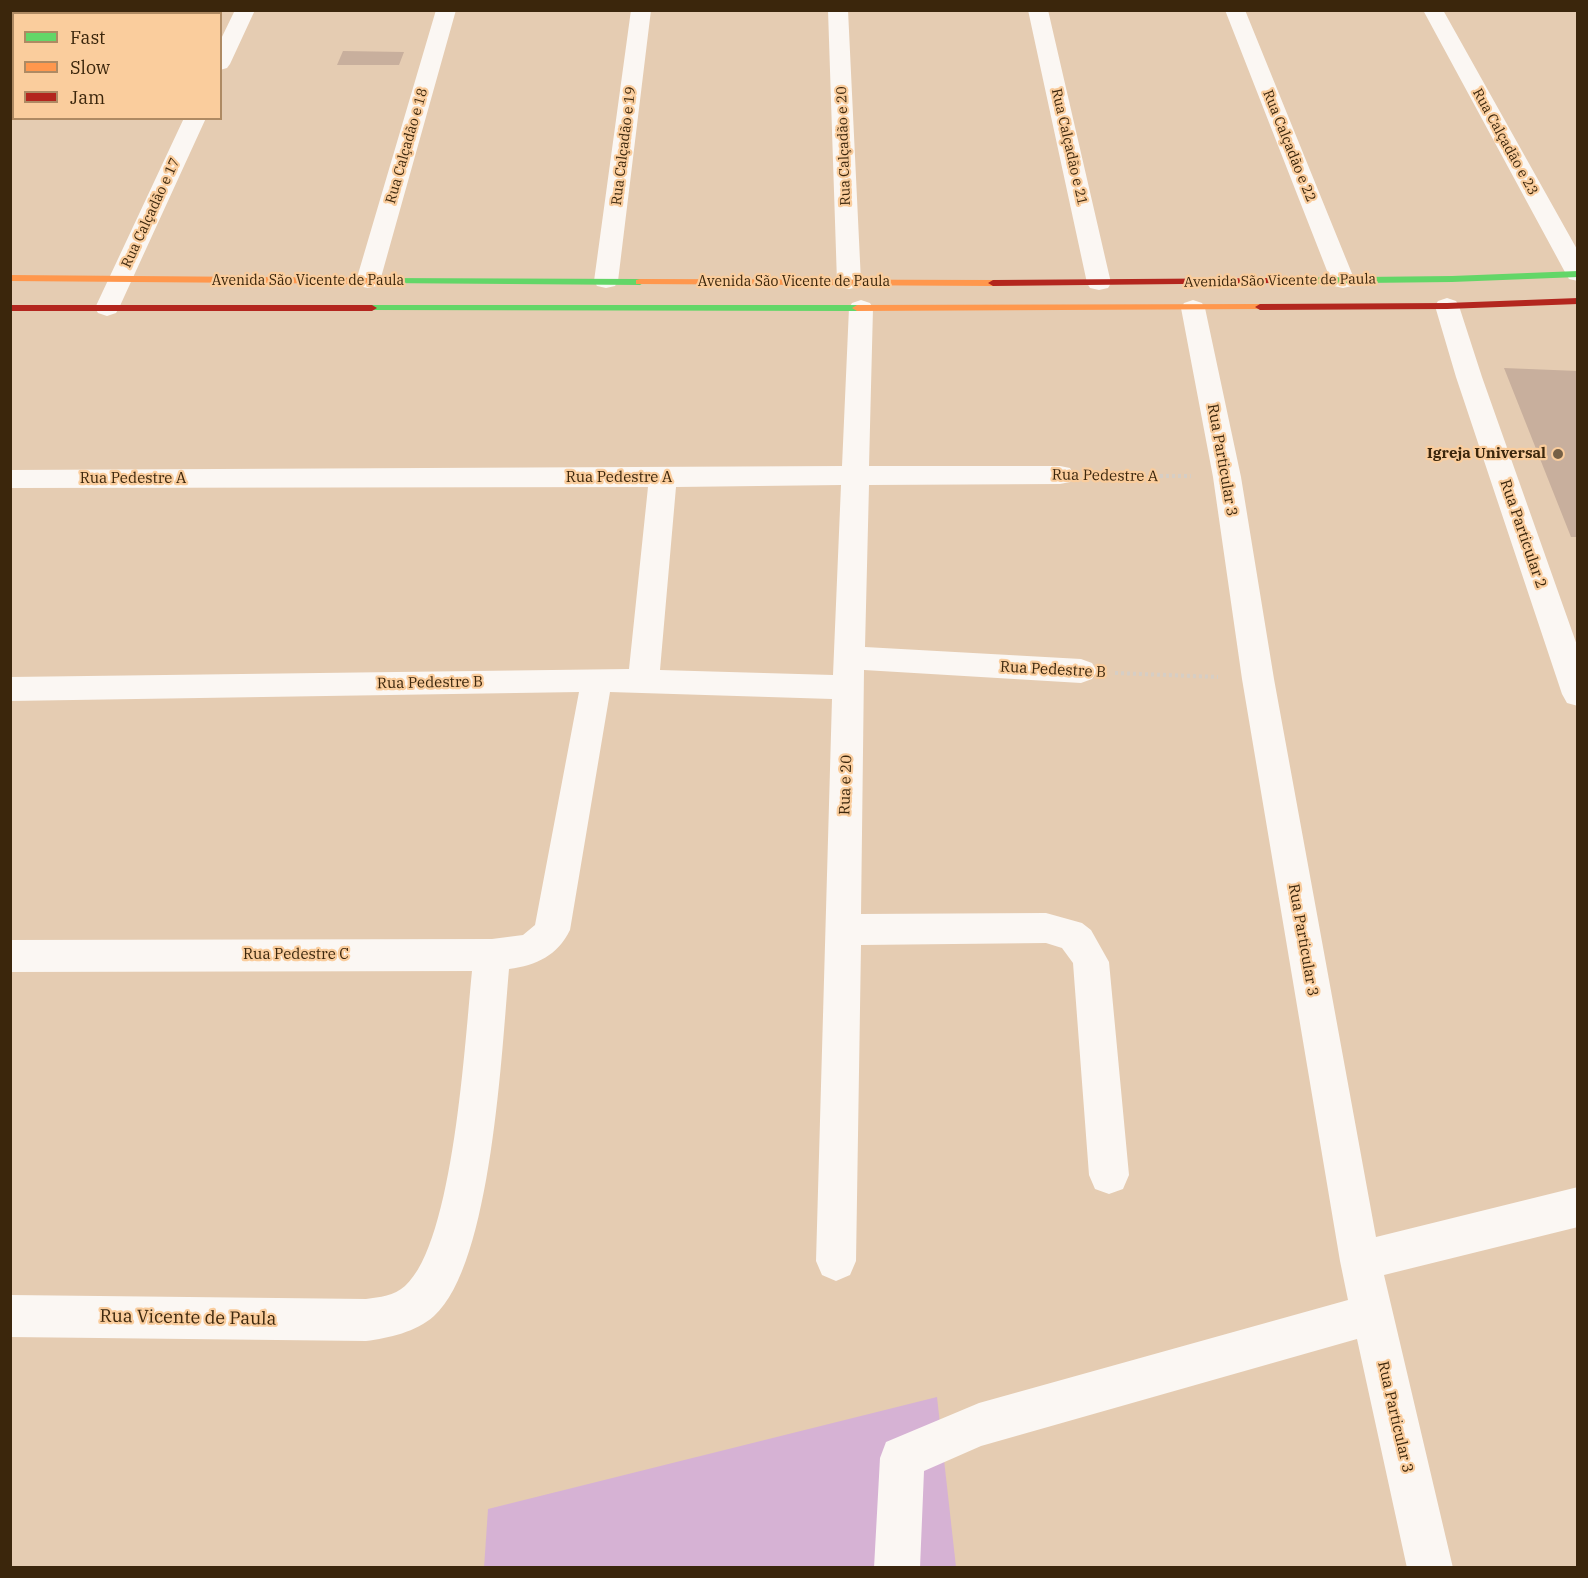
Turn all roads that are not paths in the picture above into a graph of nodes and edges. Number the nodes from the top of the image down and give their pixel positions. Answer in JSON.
{"nodes":[{"id":1,"x":245,"y":10,"type":"edge"},
{"id":2,"x":446,"y":10,"type":"edge"},
{"id":3,"x":641,"y":10,"type":"edge"},
{"id":4,"x":838,"y":10,"type":"edge"},
{"id":5,"x":1038,"y":10,"type":"edge"},
{"id":6,"x":1235,"y":10,"type":"edge"},
{"id":7,"x":1433,"y":10,"type":"edge"},
{"id":8,"x":222,"y":60,"type":"edge"},
{"id":9,"x":194,"y":120,"type":"edge"},
{"id":10,"x":1578,"y":274,"type":"edge"},
{"id":11,"x":10,"y":278,"type":"edge"},
{"id":12,"x":121,"y":278,"type":"junction"},
{"id":13,"x":368,"y":281,"type":"junction"},
{"id":14,"x":606,"y":281,"type":"junction"},
{"id":15,"x":1343,"y":281,"type":"junction"},
{"id":16,"x":1099,"y":283,"type":"junction"},
{"id":17,"x":855,"y":295,"type":"junction"},
{"id":18,"x":1578,"y":301,"type":"edge"},
{"id":19,"x":1447,"y":306,"type":"junction"},
{"id":20,"x":10,"y":308,"type":"edge"},
{"id":21,"x":107,"y":308,"type":"junction"},
{"id":22,"x":1194,"y":308,"type":"junction"},
{"id":23,"x":857,"y":474,"type":"junction"},
{"id":24,"x":1060,"y":475,"type":"road end"},
{"id":25,"x":663,"y":478,"type":"junction"},
{"id":26,"x":10,"y":479,"type":"edge"},
{"id":27,"x":1081,"y":671,"type":"road end"},
{"id":28,"x":849,"y":673,"type":"junction"},
{"id":29,"x":597,"y":680,"type":"junction"},
{"id":30,"x":643,"y":683,"type":"junction"},
{"id":31,"x":10,"y":689,"type":"edge"},
{"id":32,"x":1578,"y":694,"type":"edge"},
{"id":33,"x":842,"y":930,"type":"junction"},
{"id":34,"x":492,"y":955,"type":"junction"},
{"id":35,"x":10,"y":956,"type":"edge"},
{"id":36,"x":1109,"y":1175,"type":"dead end"},
{"id":37,"x":1578,"y":1207,"type":"edge"},
{"id":38,"x":836,"y":1261,"type":"dead end"},
{"id":39,"x":1360,"y":1262,"type":"junction"},
{"id":40,"x":1372,"y":1314,"type":"junction"},
{"id":41,"x":10,"y":1316,"type":"edge"},
{"id":42,"x":897,"y":1568,"type":"edge"},
{"id":43,"x":1430,"y":1568,"type":"edge"}],
"edges":[{"from":1,"to":8,"type":"street"},
{"from":2,"to":13,"type":"street","name":"Rua Calçadão e 18"},
{"from":3,"to":14,"type":"street","name":"Rua Calçadão e 19"},
{"from":4,"to":17,"type":"street","name":"Rua Calçadão e 20"},
{"from":5,"to":16,"type":"street","name":"Rua Calçadão e 21"},
{"from":6,"to":15,"type":"street","name":"Rua Calçadão e 22"},
{"from":7,"to":10,"type":"street","name":"Rua Calçadão e 23"},
{"from":9,"to":12,"type":"street","name":"Rua Calçadão e 17"},
{"from":10,"to":15,"type":"main road","name":"Avenida São Vicente de Paula"},
{"from":11,"to":12,"type":"main road","name":"Avenida São Vicente de Paula"},
{"from":12,"to":13,"type":"main road","name":"Avenida São Vicente de Paula"},
{"from":12,"to":21,"type":"street","name":"Rua Calçadão e 17"},
{"from":13,"to":14,"type":"main road","name":"Avenida São Vicente de Paula"},
{"from":14,"to":17,"type":"main road","name":"Avenida São Vicente de Paula"},
{"from":15,"to":16,"type":"main road","name":"Avenida São Vicente de Paula"},
{"from":16,"to":17,"type":"main road","name":"Avenida São Vicente de Paula"},
{"from":17,"to":21,"type":"main road","name":"Avenida São Vicente de Paula"},
{"from":17,"to":22,"type":"main road","name":"Avenida São Vicente de Paula"},
{"from":17,"to":23,"type":"street","name":"Rua e 20"},
{"from":18,"to":19,"type":"main road","name":"Avenida São Vicente de Paula"},
{"from":19,"to":22,"type":"main road","name":"Avenida São Vicente de Paula"},
{"from":19,"to":32,"type":"street","name":"Rua Particular 2"},
{"from":20,"to":21,"type":"main road","name":"Avenida São Vicente de Paula"},
{"from":22,"to":39,"type":"street","name":"Rua Particular 3"},
{"from":23,"to":24,"type":"street","name":"Rua Pedestre A"},
{"from":23,"to":25,"type":"street","name":"Rua Pedestre A"},
{"from":23,"to":28,"type":"street","name":"Rua e 20"},
{"from":25,"to":26,"type":"street","name":"Rua Pedestre A"},
{"from":25,"to":30,"type":"street"},
{"from":27,"to":28,"type":"street","name":"Rua Pedestre B"},
{"from":28,"to":30,"type":"street","name":"Rua Pedestre B"},
{"from":28,"to":33,"type":"street","name":"Rua e 20"},
{"from":29,"to":30,"type":"street","name":"Rua Pedestre B"},
{"from":29,"to":31,"type":"street","name":"Rua Pedestre B"},
{"from":29,"to":34,"type":"street","name":"Rua Pedestre C"},
{"from":33,"to":36,"type":"street"},
{"from":33,"to":38,"type":"street","name":"Rua e 20"},
{"from":34,"to":35,"type":"street","name":"Rua Pedestre C"},
{"from":34,"to":41,"type":"street","name":"Rua Vicente de Paula"},
{"from":37,"to":39,"type":"street"},
{"from":39,"to":40,"type":"street","name":"Rua Particular 3"},
{"from":40,"to":42,"type":"street"},
{"from":40,"to":43,"type":"street","name":"Rua Particular 3"}]}
